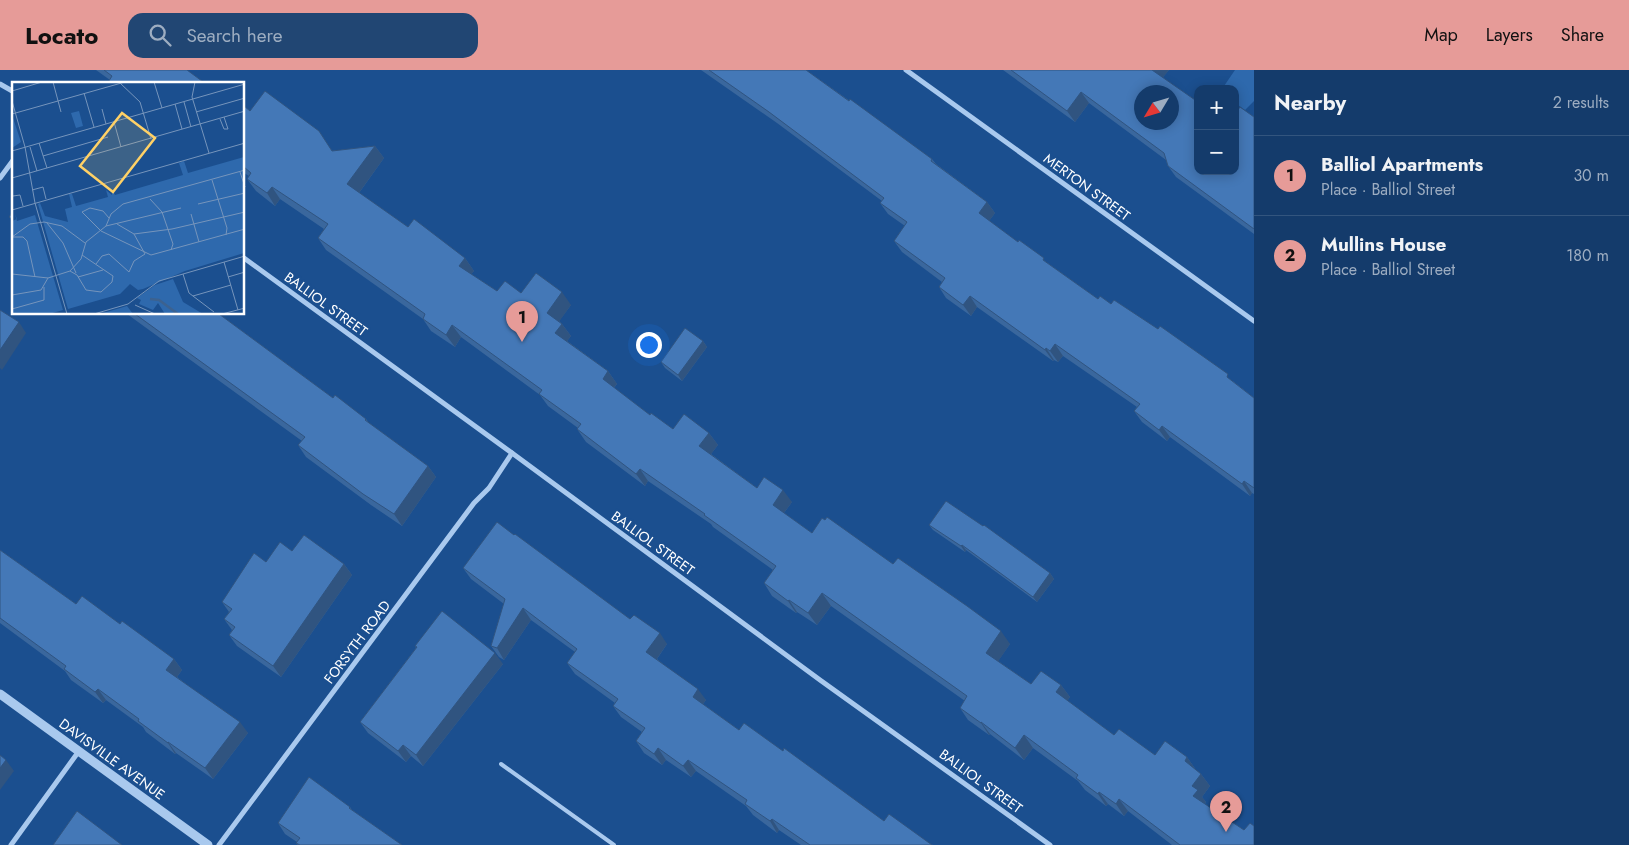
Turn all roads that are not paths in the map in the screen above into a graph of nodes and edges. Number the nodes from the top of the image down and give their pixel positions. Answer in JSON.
{"nodes":[{"id":1,"x":906,"y":70,"type":"edge"},
{"id":2,"x":0,"y":84,"type":"edge"},
{"id":3,"x":12,"y":91,"type":"edge"},
{"id":4,"x":12,"y":162,"type":"edge"},
{"id":5,"x":0,"y":178,"type":"edge"},
{"id":6,"x":245,"y":259,"type":"edge"},
{"id":7,"x":1254,"y":321,"type":"edge"},
{"id":8,"x":512,"y":453,"type":"junction"},
{"id":9,"x":0,"y":694,"type":"edge"},
{"id":10,"x":78,"y":751,"type":"junction"},
{"id":11,"x":501,"y":764,"type":"dead end"},
{"id":12,"x":11,"y":845,"type":"edge"},
{"id":13,"x":208,"y":845,"type":"edge"},
{"id":14,"x":219,"y":845,"type":"edge"},
{"id":15,"x":614,"y":845,"type":"edge"},
{"id":16,"x":1050,"y":845,"type":"edge"}],
"edges":[{"from":1,"to":7,"type":"street","name":"MERTON STREET"},
{"from":2,"to":3,"type":"street"},
{"from":4,"to":5,"type":"street"},
{"from":6,"to":8,"type":"street","name":"BALLIOL STREET"},
{"from":8,"to":14,"type":"street","name":"FORSYTH ROAD"},
{"from":8,"to":16,"type":"street","name":"BALLIOL STREET"},
{"from":9,"to":10,"type":"street","name":"DAVISVILLE AVENUE"},
{"from":10,"to":12,"type":"street"},
{"from":10,"to":13,"type":"street","name":"DAVISVILLE AVENUE"},
{"from":11,"to":15,"type":"lane"}]}
